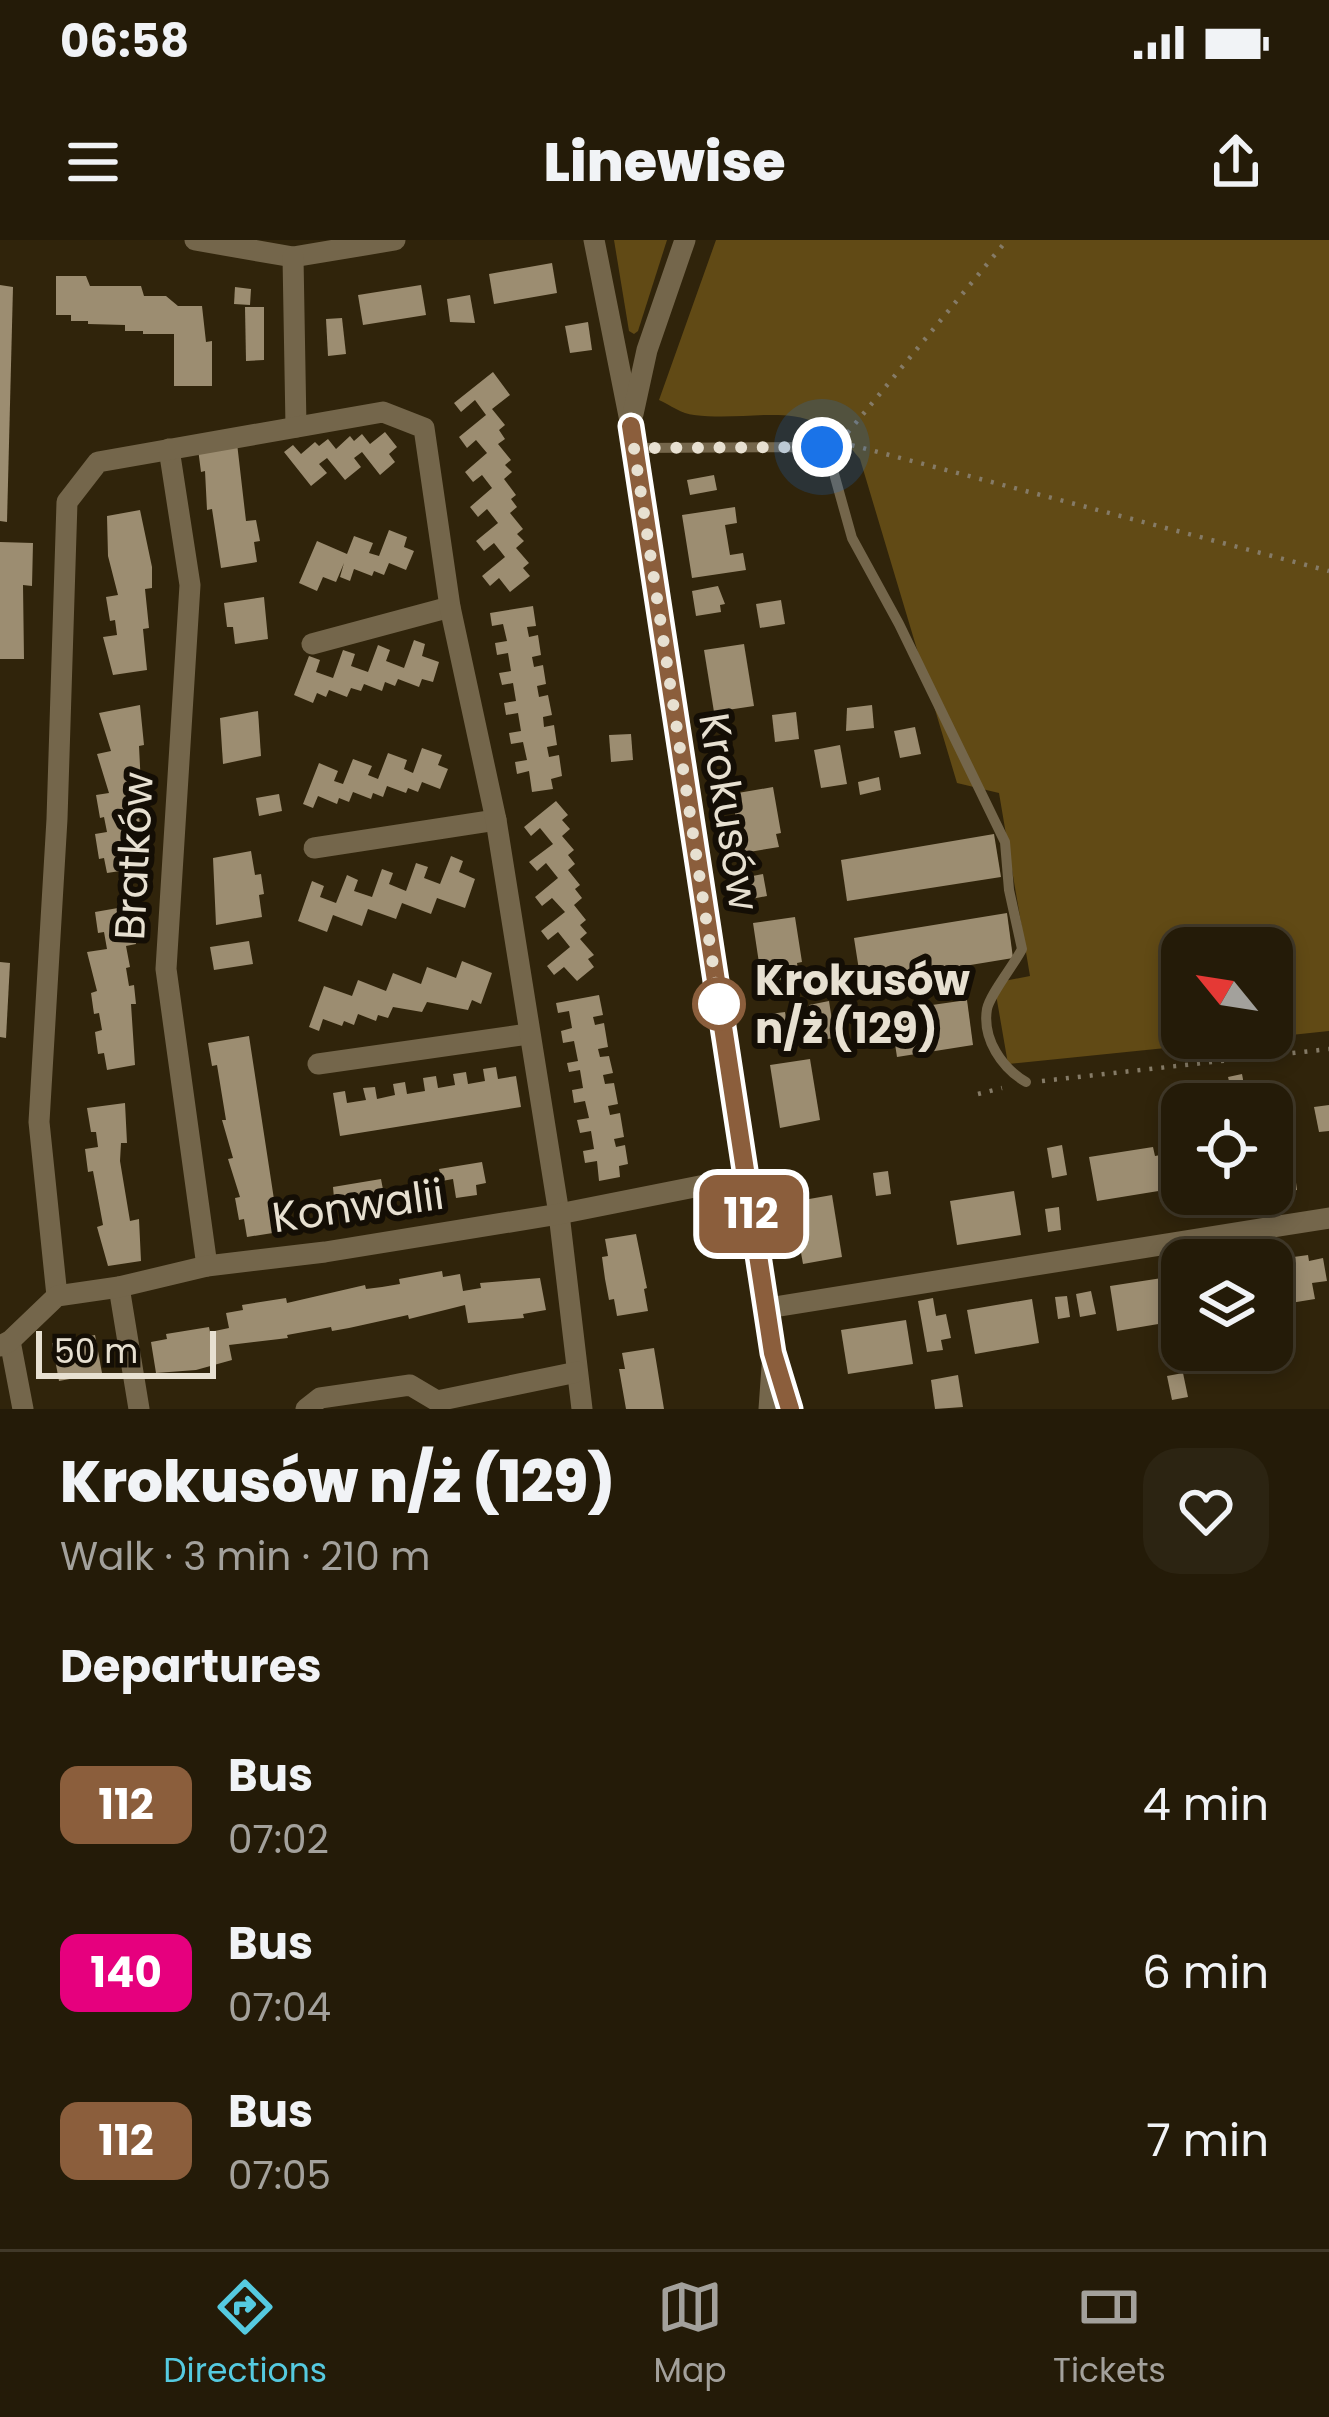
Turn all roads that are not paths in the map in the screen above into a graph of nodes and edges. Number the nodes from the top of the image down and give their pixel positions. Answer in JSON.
{"nodes":[{"id":1,"x":195,"y":240,"type":"edge"},
{"id":2,"x":395,"y":240,"type":"edge"},
{"id":3,"x":594,"y":240,"type":"edge"},
{"id":4,"x":685,"y":240,"type":"edge"},
{"id":5,"x":221,"y":242,"type":"edge"},
{"id":6,"x":293,"y":257,"type":"junction"},
{"id":7,"x":296,"y":427,"type":"junction"},
{"id":8,"x":632,"y":437,"type":"junction"},
{"id":9,"x":169,"y":449,"type":"junction"},
{"id":10,"x":451,"y":607,"type":"junction"},
{"id":11,"x":312,"y":644,"type":"dead end"},
{"id":12,"x":496,"y":820,"type":"junction"},
{"id":13,"x":314,"y":848,"type":"dead end"},
{"id":14,"x":528,"y":1034,"type":"junction"},
{"id":15,"x":318,"y":1064,"type":"dead end"},
{"id":16,"x":1026,"y":1082,"type":"road end"},
{"id":17,"x":745,"y":1177,"type":"junction"},
{"id":18,"x":559,"y":1214,"type":"junction"},
{"id":19,"x":1329,"y":1218,"type":"edge"},
{"id":20,"x":207,"y":1266,"type":"junction"},
{"id":21,"x":119,"y":1287,"type":"junction"},
{"id":22,"x":57,"y":1296,"type":"junction"},
{"id":23,"x":768,"y":1308,"type":"junction"},
{"id":24,"x":5,"y":1343,"type":"edge"},
{"id":25,"x":773,"y":1353,"type":"junction"},
{"id":26,"x":577,"y":1372,"type":"junction"},
{"id":27,"x":23,"y":1409,"type":"edge"},
{"id":28,"x":139,"y":1409,"type":"edge"},
{"id":29,"x":306,"y":1409,"type":"edge"},
{"id":30,"x":582,"y":1409,"type":"edge"},
{"id":31,"x":769,"y":1409,"type":"edge"},
{"id":32,"x":790,"y":1409,"type":"edge"}],
"edges":[{"from":1,"to":5,"type":"street"},
{"from":2,"to":6,"type":"street"},
{"from":3,"to":8,"type":"street","name":"Krokusów"},
{"from":4,"to":8,"type":"street"},
{"from":5,"to":6,"type":"street"},
{"from":6,"to":7,"type":"street"},
{"from":7,"to":9,"type":"street"},
{"from":7,"to":10,"type":"street"},
{"from":8,"to":16,"type":"lane"},
{"from":8,"to":17,"type":"street","name":"Krokusów"},
{"from":9,"to":20,"type":"street","name":"Bratków"},
{"from":9,"to":22,"type":"street"},
{"from":10,"to":11,"type":"street"},
{"from":10,"to":12,"type":"street"},
{"from":12,"to":13,"type":"street"},
{"from":12,"to":14,"type":"street"},
{"from":14,"to":15,"type":"street"},
{"from":14,"to":18,"type":"street"},
{"from":17,"to":18,"type":"street","name":"Konwalii"},
{"from":17,"to":23,"type":"street","name":"Krokusów"},
{"from":18,"to":20,"type":"street","name":"Konwalii"},
{"from":18,"to":26,"type":"street"},
{"from":19,"to":23,"type":"street"},
{"from":20,"to":21,"type":"street","name":"Konwalii"},
{"from":21,"to":22,"type":"street","name":"Konwalii"},
{"from":21,"to":28,"type":"street"},
{"from":22,"to":24,"type":"street"},
{"from":23,"to":25,"type":"street","name":"Krokusów"},
{"from":24,"to":27,"type":"street"},
{"from":25,"to":31,"type":"street","name":"Krokusów"},
{"from":25,"to":32,"type":"street","name":"Krokusów"},
{"from":26,"to":29,"type":"street"},
{"from":26,"to":30,"type":"street"}]}
